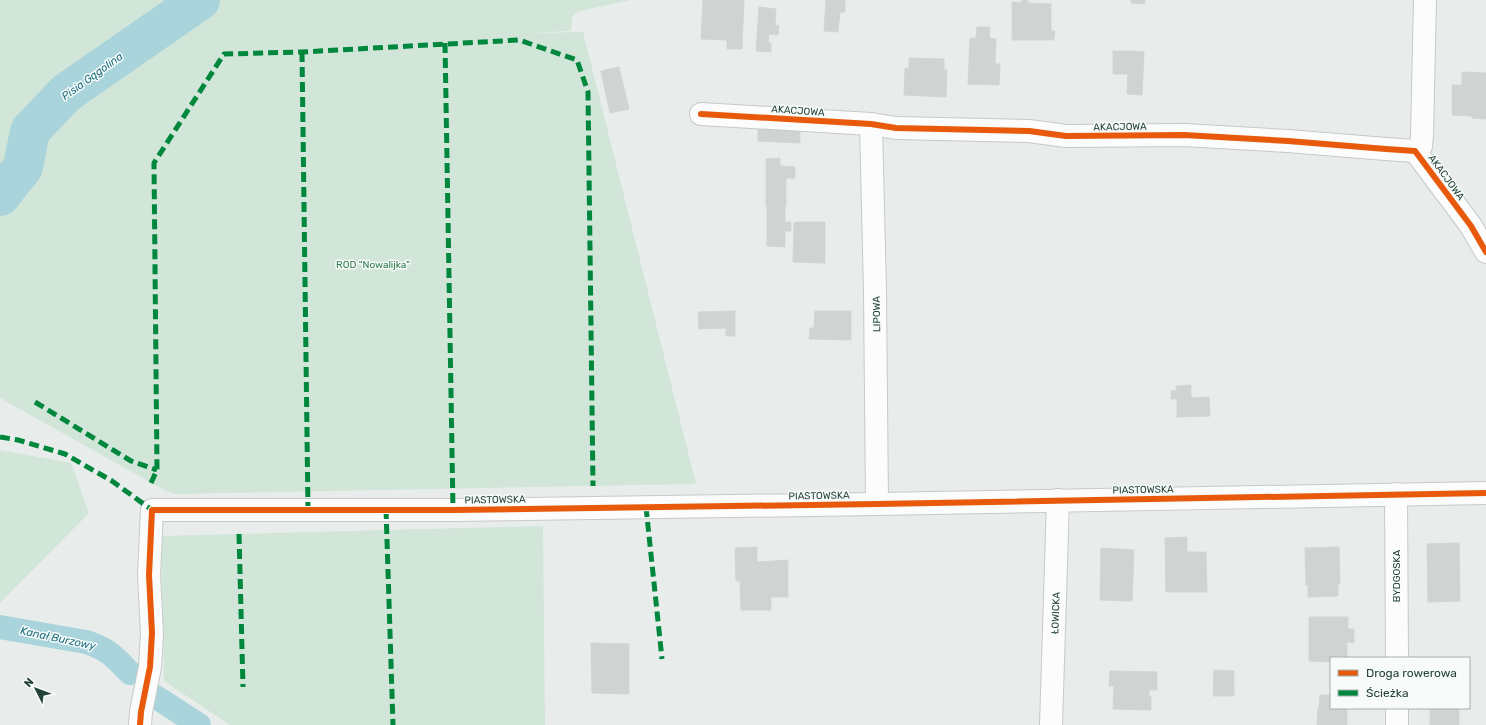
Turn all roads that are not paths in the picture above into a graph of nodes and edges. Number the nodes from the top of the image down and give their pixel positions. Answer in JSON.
{"nodes":[{"id":1,"x":1425,"y":0,"type":"edge"},
{"id":2,"x":701,"y":114,"type":"dead end"},
{"id":3,"x":871,"y":124,"type":"junction"},
{"id":4,"x":1415,"y":150,"type":"junction"},
{"id":5,"x":1486,"y":252,"type":"edge"},
{"id":6,"x":1486,"y":493,"type":"edge"},
{"id":7,"x":1396,"y":494,"type":"junction"},
{"id":8,"x":1058,"y":500,"type":"junction"},
{"id":9,"x":877,"y":504,"type":"junction"},
{"id":10,"x":1396,"y":657,"type":"edge"},
{"id":11,"x":1397,"y":709,"type":"edge"},
{"id":12,"x":140,"y":725,"type":"edge"},
{"id":13,"x":1051,"y":725,"type":"edge"},
{"id":14,"x":1397,"y":725,"type":"edge"}],
"edges":[{"from":1,"to":4,"type":"street"},
{"from":2,"to":3,"type":"street","name":"AKACJOWA"},
{"from":3,"to":4,"type":"street","name":"AKACJOWA"},
{"from":3,"to":9,"type":"street","name":"LIPOWA"},
{"from":4,"to":5,"type":"street","name":"AKACJOWA"},
{"from":6,"to":7,"type":"street","name":"PIASTOWSKA"},
{"from":7,"to":8,"type":"street","name":"PIASTOWSKA"},
{"from":7,"to":10,"type":"street","name":"BYDGOSKA"},
{"from":8,"to":9,"type":"street","name":"PIASTOWSKA"},
{"from":8,"to":13,"type":"street","name":"ŁOWICKA"},
{"from":9,"to":12,"type":"street","name":"PIASTOWSKA"},
{"from":11,"to":14,"type":"street"}]}
